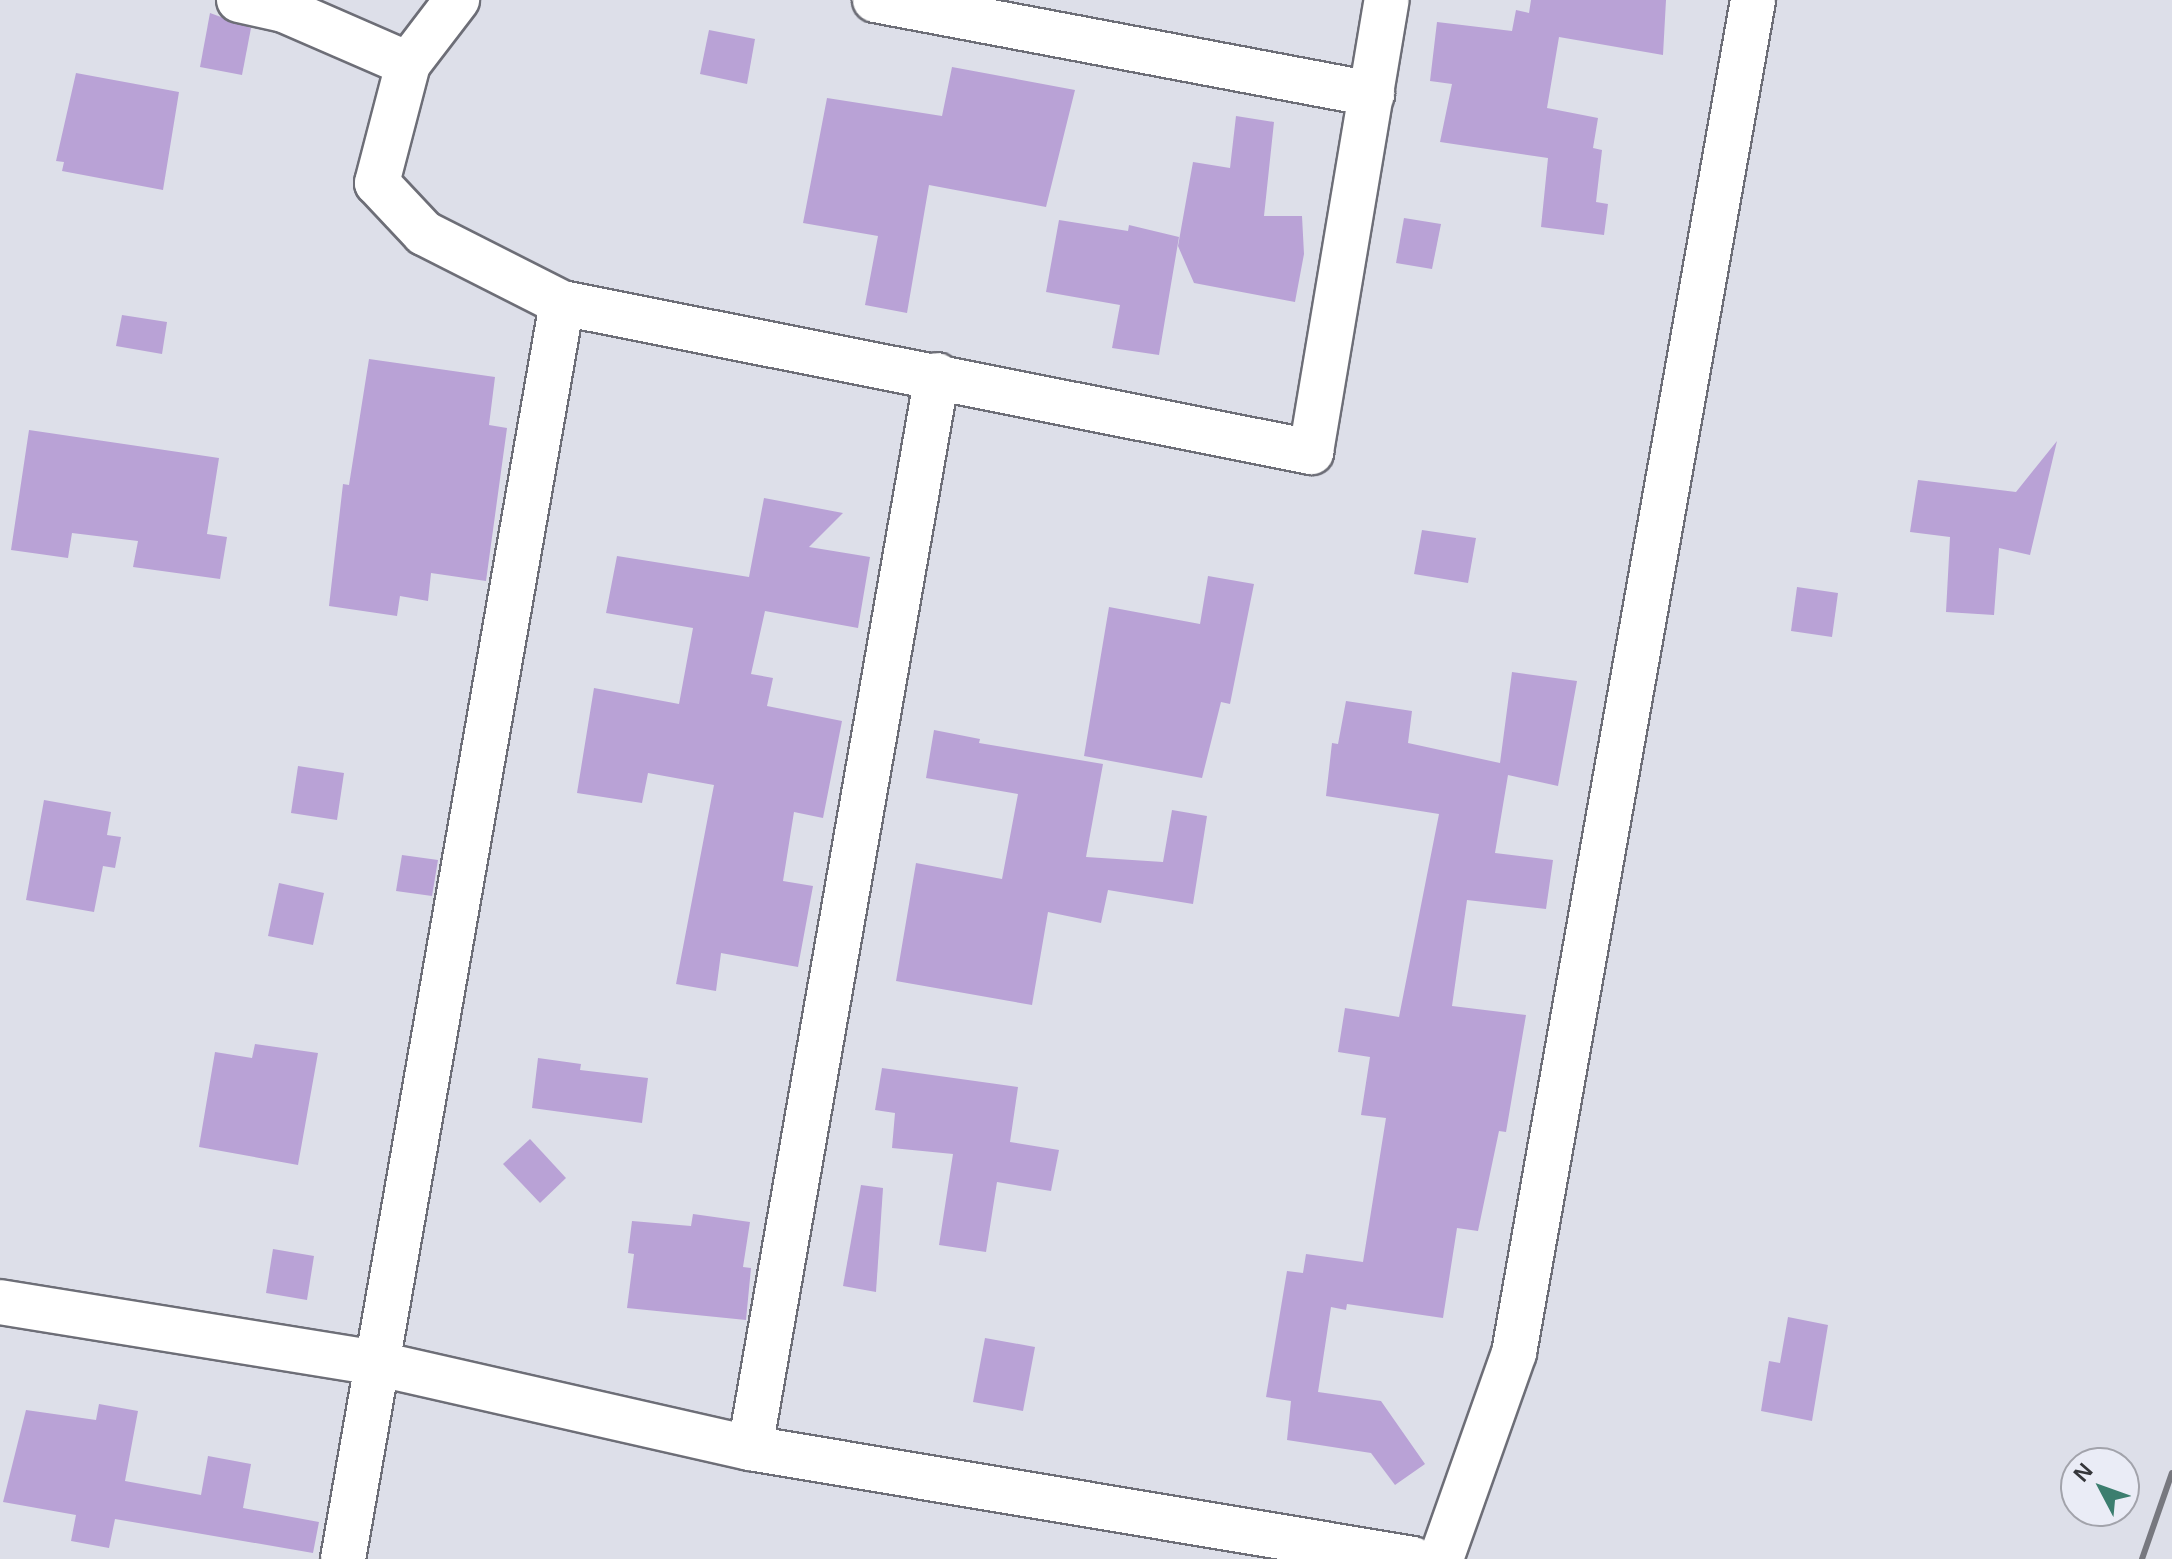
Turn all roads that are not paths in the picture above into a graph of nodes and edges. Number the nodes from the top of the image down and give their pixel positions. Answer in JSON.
{"nodes":[{"id":1,"x":239,"y":0,"type":"edge"},
{"id":2,"x":457,"y":0,"type":"edge"},
{"id":3,"x":875,"y":0,"type":"edge"},
{"id":4,"x":1387,"y":0,"type":"edge"},
{"id":5,"x":1753,"y":0,"type":"edge"},
{"id":6,"x":1023,"y":13,"type":"edge"},
{"id":7,"x":408,"y":64,"type":"junction"},
{"id":8,"x":1372,"y":94,"type":"junction"},
{"id":9,"x":562,"y":303,"type":"junction"},
{"id":10,"x":937,"y":375,"type":"junction"},
{"id":11,"x":0,"y":1302,"type":"edge"},
{"id":12,"x":375,"y":1363,"type":"junction"},
{"id":13,"x":750,"y":1448,"type":"junction"},
{"id":14,"x":343,"y":1559,"type":"edge"},
{"id":15,"x":1413,"y":1559,"type":"edge"},
{"id":16,"x":1441,"y":1559,"type":"edge"}],
"edges":[{"from":1,"to":7,"type":"street"},
{"from":2,"to":7,"type":"street"},
{"from":3,"to":6,"type":"street"},
{"from":4,"to":8,"type":"street"},
{"from":5,"to":16,"type":"street"},
{"from":6,"to":8,"type":"street"},
{"from":7,"to":9,"type":"street"},
{"from":8,"to":10,"type":"street"},
{"from":9,"to":10,"type":"street"},
{"from":9,"to":12,"type":"street"},
{"from":10,"to":13,"type":"street"},
{"from":11,"to":12,"type":"street"},
{"from":12,"to":13,"type":"street"},
{"from":12,"to":14,"type":"street"},
{"from":13,"to":15,"type":"street"}]}
